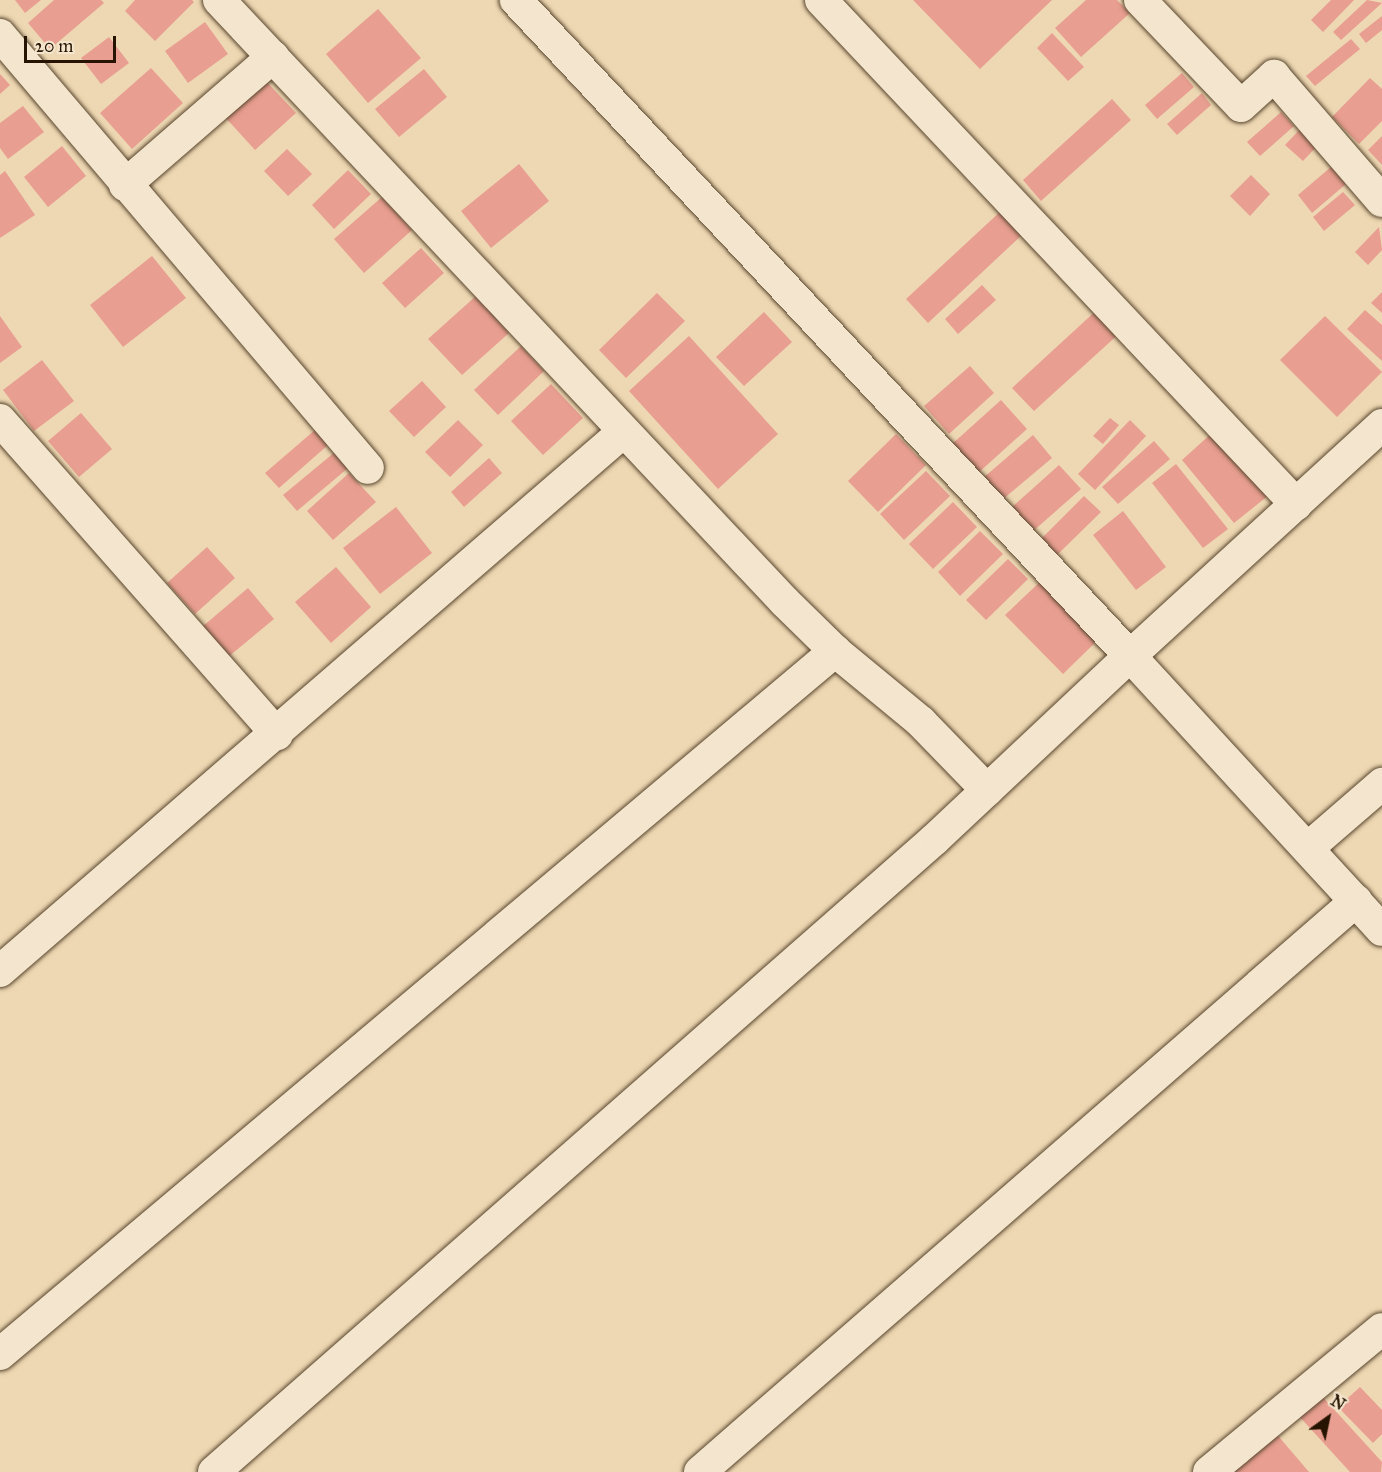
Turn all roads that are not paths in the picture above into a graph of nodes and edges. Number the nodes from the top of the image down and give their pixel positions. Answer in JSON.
{"nodes":[{"id":1,"x":219,"y":0,"type":"edge"},
{"id":2,"x":516,"y":0,"type":"edge"},
{"id":3,"x":821,"y":0,"type":"edge"},
{"id":4,"x":1140,"y":0,"type":"edge"},
{"id":5,"x":0,"y":35,"type":"edge"},
{"id":6,"x":273,"y":57,"type":"junction"},
{"id":7,"x":125,"y":185,"type":"junction"},
{"id":8,"x":1382,"y":201,"type":"edge"},
{"id":9,"x":0,"y":420,"type":"edge"},
{"id":10,"x":1382,"y":426,"type":"edge"},
{"id":11,"x":622,"y":433,"type":"junction"},
{"id":12,"x":368,"y":468,"type":"dead end"},
{"id":13,"x":1296,"y":504,"type":"junction"},
{"id":14,"x":835,"y":651,"type":"junction"},
{"id":15,"x":1130,"y":656,"type":"junction"},
{"id":16,"x":277,"y":734,"type":"junction"},
{"id":17,"x":1382,"y":784,"type":"edge"},
{"id":18,"x":987,"y":790,"type":"junction"},
{"id":19,"x":1308,"y":848,"type":"junction"},
{"id":20,"x":1356,"y":901,"type":"junction"},
{"id":21,"x":1382,"y":930,"type":"edge"},
{"id":22,"x":0,"y":971,"type":"edge"},
{"id":23,"x":1382,"y":1329,"type":"edge"},
{"id":24,"x":0,"y":1354,"type":"edge"},
{"id":25,"x":214,"y":1472,"type":"edge"},
{"id":26,"x":700,"y":1472,"type":"edge"},
{"id":27,"x":1209,"y":1472,"type":"edge"}],
"edges":[{"from":1,"to":6,"type":"street"},
{"from":2,"to":15,"type":"street"},
{"from":3,"to":13,"type":"street"},
{"from":4,"to":8,"type":"street"},
{"from":5,"to":7,"type":"street"},
{"from":6,"to":7,"type":"street"},
{"from":6,"to":11,"type":"street"},
{"from":7,"to":12,"type":"street"},
{"from":9,"to":16,"type":"street"},
{"from":10,"to":13,"type":"street"},
{"from":11,"to":14,"type":"street"},
{"from":11,"to":16,"type":"street"},
{"from":13,"to":15,"type":"street"},
{"from":14,"to":18,"type":"street"},
{"from":14,"to":24,"type":"street"},
{"from":15,"to":18,"type":"street"},
{"from":15,"to":19,"type":"street"},
{"from":16,"to":22,"type":"street"},
{"from":17,"to":19,"type":"street"},
{"from":18,"to":25,"type":"street"},
{"from":19,"to":20,"type":"street"},
{"from":20,"to":21,"type":"street"},
{"from":20,"to":26,"type":"street"},
{"from":23,"to":27,"type":"street"}]}
